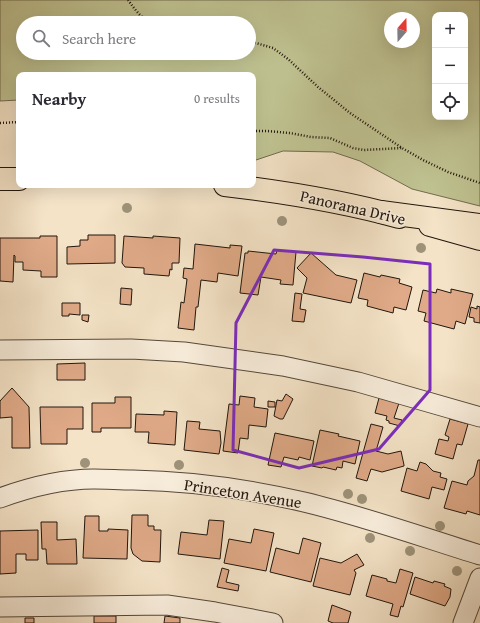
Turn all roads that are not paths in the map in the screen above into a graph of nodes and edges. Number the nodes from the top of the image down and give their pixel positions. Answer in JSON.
{"nodes":[{"id":1,"x":0,"y":179,"type":"edge"},
{"id":2,"x":16,"y":179,"type":"edge"},
{"id":3,"x":251,"y":188,"type":"edge"},
{"id":4,"x":381,"y":212,"type":"junction"},
{"id":5,"x":480,"y":225,"type":"edge"},
{"id":6,"x":480,"y":239,"type":"edge"},
{"id":7,"x":0,"y":350,"type":"edge"},
{"id":8,"x":480,"y":417,"type":"edge"},
{"id":9,"x":0,"y":498,"type":"edge"},
{"id":10,"x":480,"y":555,"type":"edge"},
{"id":11,"x":480,"y":578,"type":"edge"},
{"id":12,"x":0,"y":607,"type":"edge"},
{"id":13,"x":273,"y":623,"type":"edge"},
{"id":14,"x":463,"y":623,"type":"edge"}],
"edges":[{"from":1,"to":2,"type":"main road"},
{"from":3,"to":4,"type":"main road","name":"Panorama Drive"},
{"from":4,"to":5,"type":"main road"},
{"from":4,"to":6,"type":"main road","name":"Panorama Drive"},
{"from":7,"to":8,"type":"street"},
{"from":9,"to":10,"type":"street","name":"Princeton Avenue"},
{"from":11,"to":14,"type":"street"},
{"from":12,"to":13,"type":"street"}]}
